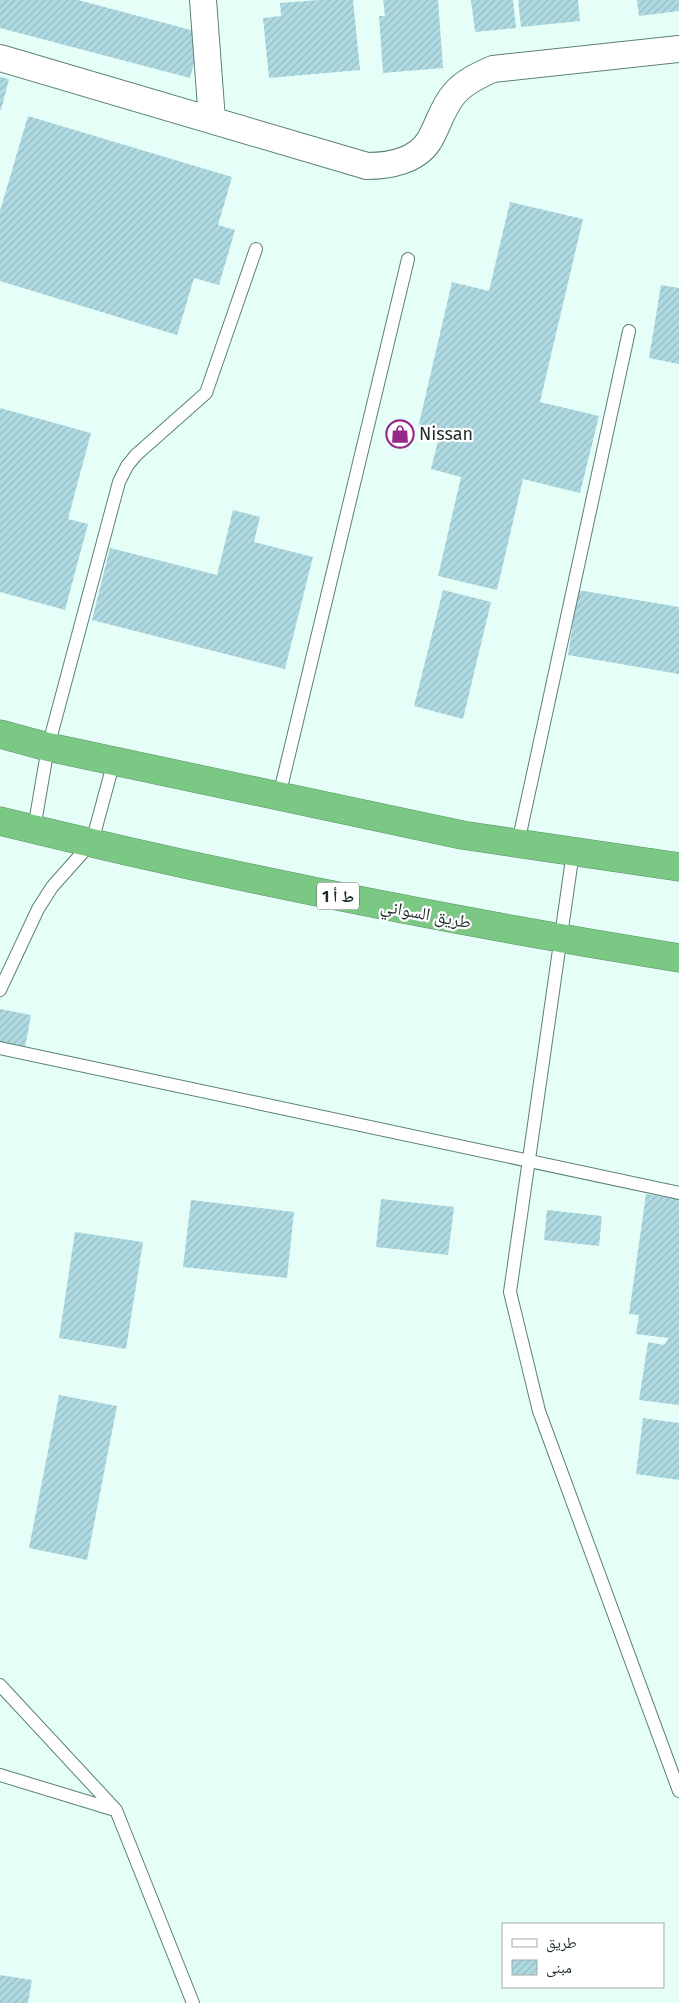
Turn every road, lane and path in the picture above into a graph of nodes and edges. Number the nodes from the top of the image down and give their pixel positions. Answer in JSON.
{"nodes":[{"id":1,"x":203,"y":0,"type":"edge"},
{"id":2,"x":679,"y":48,"type":"edge"},
{"id":3,"x":0,"y":58,"type":"edge"},
{"id":4,"x":212,"y":120,"type":"junction"},
{"id":5,"x":256,"y":249,"type":"dead end"},
{"id":6,"x":408,"y":259,"type":"dead end"},
{"id":7,"x":629,"y":330,"type":"dead end"},
{"id":8,"x":0,"y":734,"type":"edge"},
{"id":9,"x":48,"y":747,"type":"junction"},
{"id":10,"x":114,"y":761,"type":"junction"},
{"id":11,"x":279,"y":796,"type":"junction"},
{"id":12,"x":0,"y":821,"type":"edge"},
{"id":13,"x":34,"y":829,"type":"junction"},
{"id":14,"x":92,"y":842,"type":"junction"},
{"id":15,"x":518,"y":843,"type":"junction"},
{"id":16,"x":573,"y":852,"type":"junction"},
{"id":17,"x":679,"y":867,"type":"edge"},
{"id":18,"x":561,"y":939,"type":"junction"},
{"id":19,"x":679,"y":958,"type":"edge"},
{"id":20,"x":0,"y":990,"type":"edge"},
{"id":21,"x":0,"y":1048,"type":"edge"},
{"id":22,"x":529,"y":1161,"type":"junction"},
{"id":23,"x":679,"y":1193,"type":"edge"},
{"id":24,"x":0,"y":1685,"type":"edge"},
{"id":25,"x":0,"y":1775,"type":"edge"},
{"id":26,"x":679,"y":1791,"type":"edge"},
{"id":27,"x":116,"y":1810,"type":"junction"},
{"id":28,"x":193,"y":2003,"type":"edge"}],
"edges":[{"from":1,"to":4,"type":"street"},
{"from":2,"to":4,"type":"street"},
{"from":3,"to":4,"type":"street"},
{"from":5,"to":9,"type":"lane"},
{"from":6,"to":11,"type":"lane"},
{"from":7,"to":15,"type":"lane"},
{"from":8,"to":9,"type":"highway"},
{"from":9,"to":10,"type":"highway"},
{"from":9,"to":13,"type":"lane"},
{"from":10,"to":11,"type":"highway"},
{"from":10,"to":14,"type":"lane"},
{"from":11,"to":15,"type":"highway"},
{"from":12,"to":13,"type":"highway","name":"طريق السواني","number":"ط أ 1"},
{"from":13,"to":14,"type":"highway","name":"طريق السواني","number":"ط أ 1"},
{"from":14,"to":18,"type":"highway","name":"طريق السواني","number":"ط أ 1"},
{"from":14,"to":20,"type":"lane"},
{"from":15,"to":16,"type":"highway"},
{"from":16,"to":17,"type":"highway"},
{"from":16,"to":18,"type":"lane"},
{"from":18,"to":19,"type":"highway","name":"طريق السواني","number":"ط أ 1"},
{"from":18,"to":22,"type":"lane"},
{"from":21,"to":22,"type":"lane"},
{"from":22,"to":23,"type":"lane"},
{"from":22,"to":26,"type":"lane"},
{"from":24,"to":27,"type":"lane"},
{"from":25,"to":27,"type":"lane"},
{"from":27,"to":28,"type":"lane"}]}
